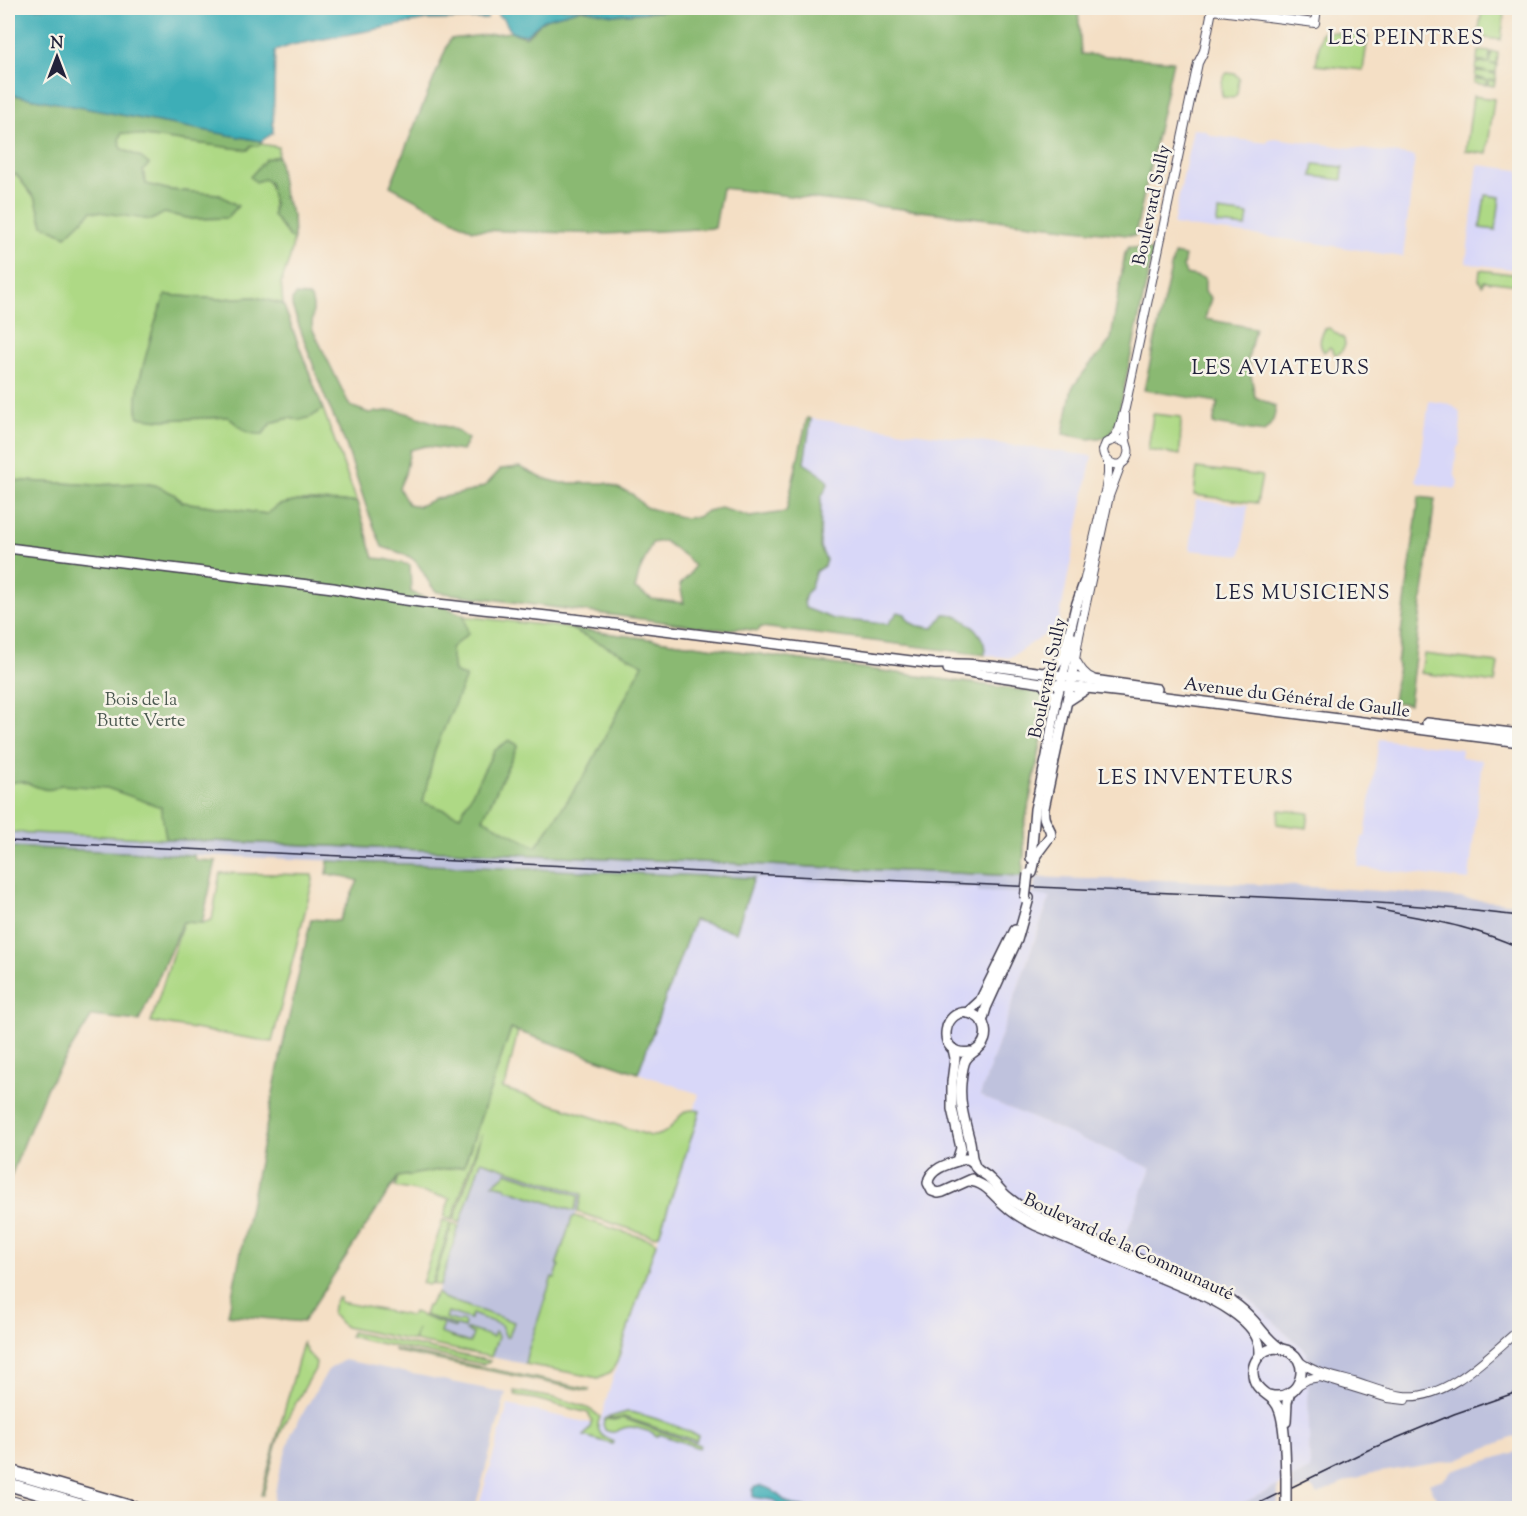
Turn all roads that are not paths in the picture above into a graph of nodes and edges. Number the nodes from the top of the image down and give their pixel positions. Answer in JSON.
{"nodes":[{"id":1,"x":1317,"y":8,"type":"edge"},
{"id":2,"x":1125,"y":408,"type":"junction"},
{"id":3,"x":1113,"y":439,"type":"junction"},
{"id":4,"x":1126,"y":443,"type":"junction"},
{"id":5,"x":1108,"y":462,"type":"junction"},
{"id":6,"x":1121,"y":464,"type":"junction"},
{"id":7,"x":8,"y":548,"type":"edge"},
{"id":8,"x":1084,"y":583,"type":"junction"},
{"id":9,"x":1075,"y":659,"type":"junction"},
{"id":10,"x":1043,"y":678,"type":"junction"},
{"id":11,"x":1066,"y":681,"type":"junction"},
{"id":12,"x":1098,"y":681,"type":"junction"},
{"id":13,"x":1088,"y":688,"type":"junction"},
{"id":14,"x":1068,"y":701,"type":"junction"},
{"id":15,"x":1056,"y":703,"type":"junction"},
{"id":16,"x":1520,"y":734,"type":"edge"},
{"id":17,"x":1520,"y":742,"type":"edge"},
{"id":18,"x":1047,"y":825,"type":"junction"},
{"id":19,"x":1033,"y":833,"type":"junction"},
{"id":20,"x":1045,"y":842,"type":"junction"},
{"id":21,"x":1030,"y":874,"type":"junction"},
{"id":22,"x":1027,"y":898,"type":"junction"},
{"id":23,"x":968,"y":1013,"type":"junction"},
{"id":24,"x":982,"y":1022,"type":"junction"},
{"id":25,"x":953,"y":1049,"type":"junction"},
{"id":26,"x":971,"y":1052,"type":"junction"},
{"id":27,"x":957,"y":1161,"type":"junction"},
{"id":28,"x":975,"y":1165,"type":"junction"},
{"id":29,"x":969,"y":1181,"type":"junction"},
{"id":30,"x":1520,"y":1329,"type":"edge"},
{"id":31,"x":1280,"y":1348,"type":"junction"},
{"id":32,"x":1260,"y":1355,"type":"junction"},
{"id":33,"x":1485,"y":1358,"type":"junction"},
{"id":34,"x":1299,"y":1361,"type":"junction"},
{"id":35,"x":1298,"y":1385,"type":"junction"},
{"id":36,"x":1290,"y":1392,"type":"junction"},
{"id":37,"x":1269,"y":1395,"type":"junction"},
{"id":38,"x":1285,"y":1455,"type":"junction"},
{"id":39,"x":8,"y":1470,"type":"edge"},
{"id":40,"x":8,"y":1484,"type":"edge"},
{"id":41,"x":8,"y":1499,"type":"edge"},
{"id":42,"x":1286,"y":1507,"type":"edge"},
{"id":43,"x":39,"y":1509,"type":"edge"},
{"id":44,"x":88,"y":1509,"type":"edge"},
{"id":45,"x":134,"y":1509,"type":"edge"}],
"edges":[{"from":1,"to":2,"type":"street","name":"Boulevard Sully"},
{"from":2,"to":3,"type":"street"},
{"from":2,"to":4,"type":"street"},
{"from":3,"to":4,"type":"street"},
{"from":3,"to":5,"type":"street"},
{"from":4,"to":6,"type":"street"},
{"from":5,"to":6,"type":"street"},
{"from":5,"to":8,"type":"street","name":"Boulevard Sully"},
{"from":6,"to":9,"type":"street","name":"Boulevard Sully"},
{"from":7,"to":10,"type":"main road"},
{"from":8,"to":10,"type":"main road"},
{"from":8,"to":11,"type":"street","name":"Boulevard Sully"},
{"from":9,"to":11,"type":"street","name":"Boulevard Sully"},
{"from":9,"to":12,"type":"street"},
{"from":10,"to":11,"type":"main road"},
{"from":10,"to":15,"type":"main road"},
{"from":11,"to":12,"type":"main road","name":"Avenue du Général de Gaulle"},
{"from":11,"to":13,"type":"main road","name":"Avenue du Général de Gaulle"},
{"from":11,"to":14,"type":"main road","name":"Boulevard Sully"},
{"from":11,"to":15,"type":"street","name":"Boulevard Sully"},
{"from":12,"to":16,"type":"main road","name":"Avenue du Général de Gaulle"},
{"from":13,"to":14,"type":"main road"},
{"from":13,"to":17,"type":"main road","name":"Avenue du Général de Gaulle"},
{"from":14,"to":18,"type":"main road","name":"Boulevard Sully"},
{"from":15,"to":19,"type":"main road","name":"Boulevard Sully"},
{"from":18,"to":19,"type":"main road"},
{"from":18,"to":20,"type":"main road"},
{"from":19,"to":20,"type":"main road"},
{"from":19,"to":21,"type":"main road","name":"Boulevard Sully"},
{"from":20,"to":21,"type":"main road"},
{"from":21,"to":22,"type":"main road","bridge":true},
{"from":22,"to":23,"type":"main road"},
{"from":22,"to":24,"type":"main road"},
{"from":23,"to":24,"type":"main road"},
{"from":23,"to":25,"type":"main road"},
{"from":24,"to":26,"type":"main road"},
{"from":25,"to":26,"type":"main road"},
{"from":25,"to":27,"type":"main road"},
{"from":26,"to":28,"type":"main road"},
{"from":27,"to":28,"type":"main road"},
{"from":27,"to":29,"type":"main road"},
{"from":28,"to":29,"type":"main road"},
{"from":28,"to":31,"type":"main road","name":"Boulevard de la Communauté"},
{"from":29,"to":32,"type":"main road","name":"Boulevard de la Communauté"},
{"from":30,"to":33,"type":"street"},
{"from":31,"to":32,"type":"main road"},
{"from":31,"to":34,"type":"main road"},
{"from":32,"to":37,"type":"main road"},
{"from":33,"to":34,"type":"street"},
{"from":33,"to":35,"type":"street"},
{"from":34,"to":35,"type":"main road"},
{"from":35,"to":36,"type":"main road"},
{"from":36,"to":37,"type":"main road"},
{"from":36,"to":38,"type":"main road"},
{"from":37,"to":38,"type":"main road"},
{"from":38,"to":42,"type":"main road","bridge":true},
{"from":39,"to":45,"type":"highway"},
{"from":40,"to":44,"type":"highway"},
{"from":41,"to":43,"type":"street"}]}
